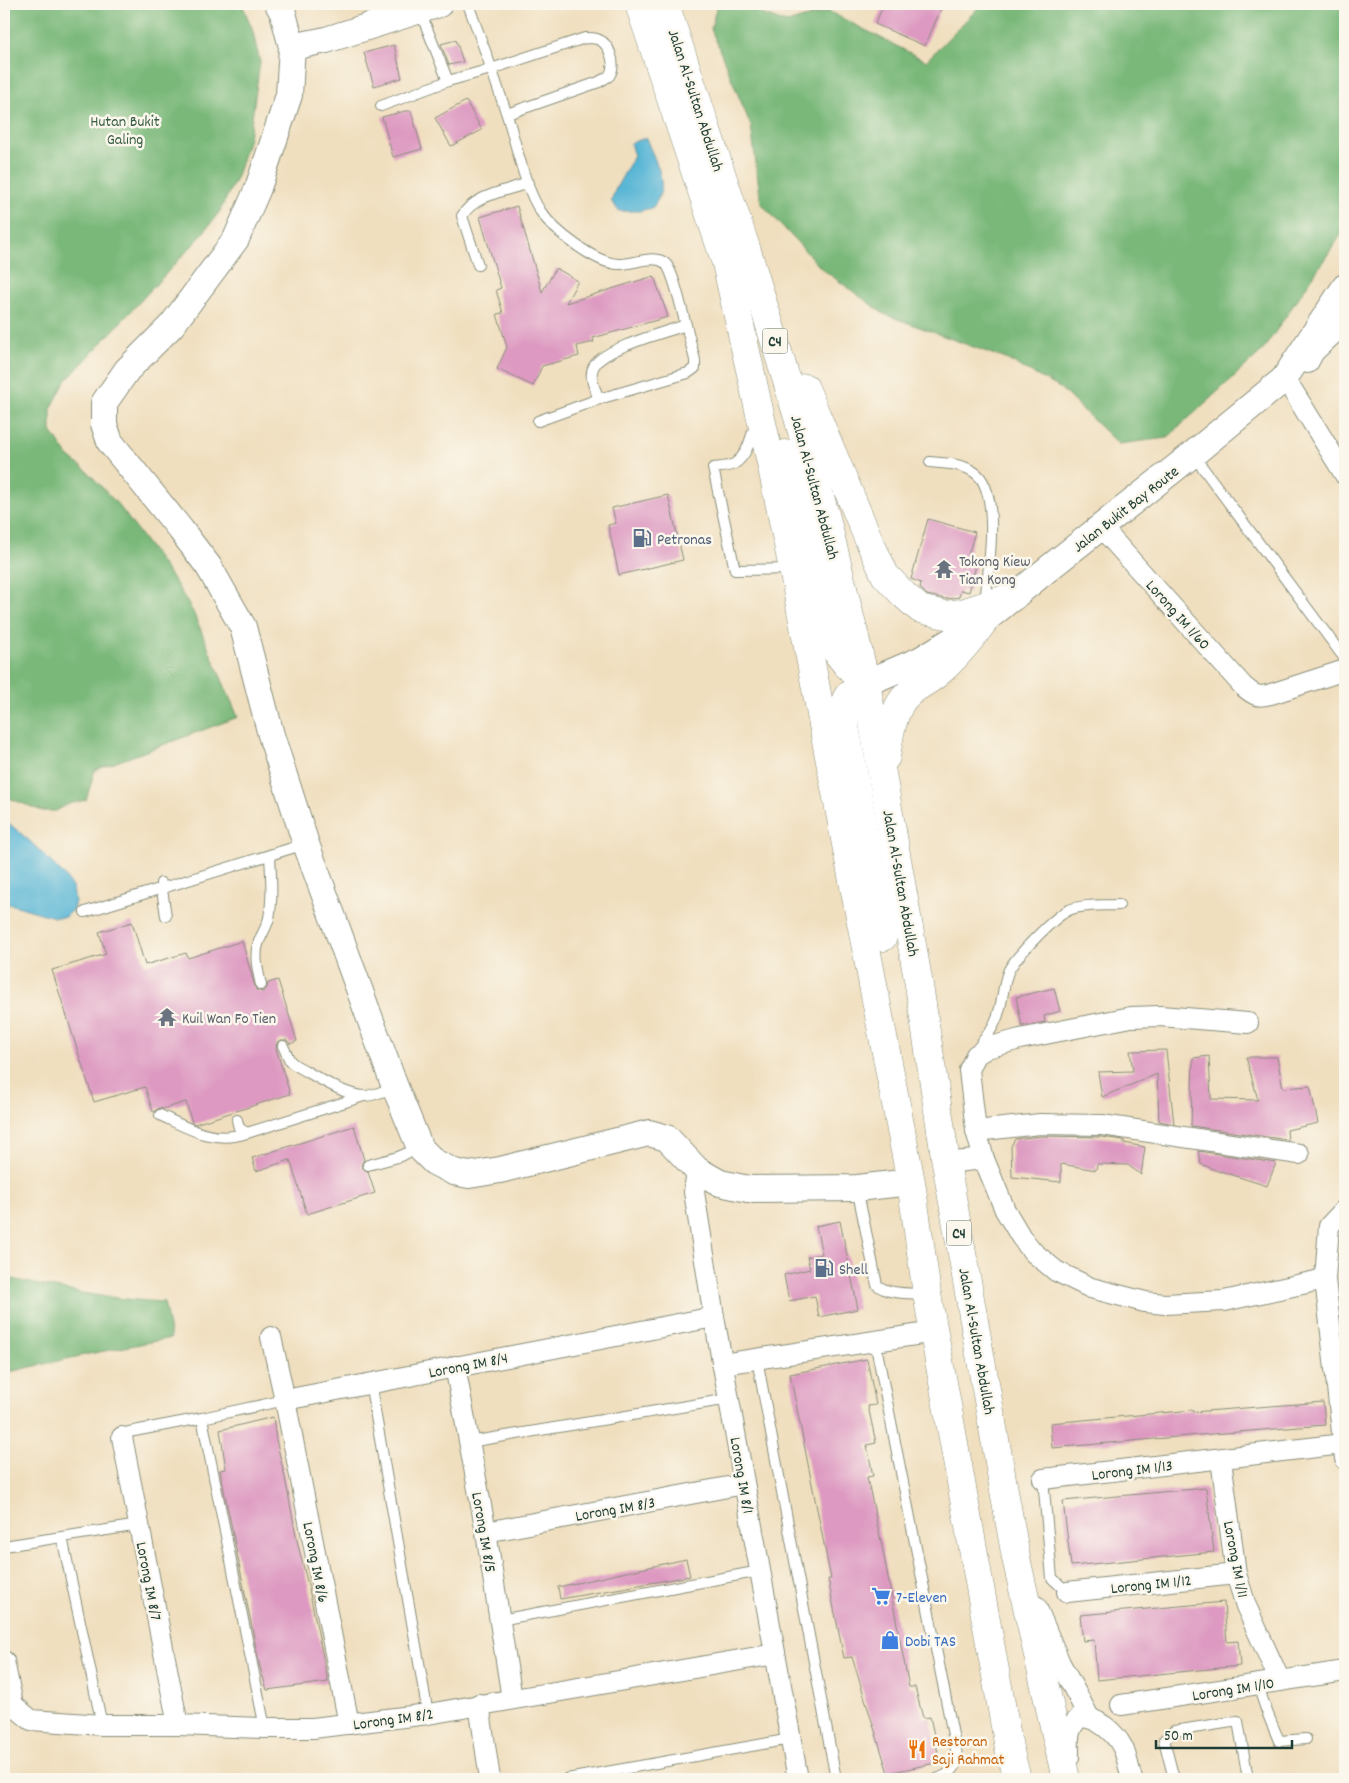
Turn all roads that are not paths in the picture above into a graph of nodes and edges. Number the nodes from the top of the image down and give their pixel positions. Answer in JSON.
{"nodes":[{"id":1,"x":278,"y":4,"type":"edge"},
{"id":2,"x":468,"y":4,"type":"edge"},
{"id":3,"x":638,"y":4,"type":"edge"},
{"id":4,"x":665,"y":4,"type":"edge"},
{"id":5,"x":430,"y":7,"type":"edge"},
{"id":6,"x":292,"y":47,"type":"junction"},
{"id":7,"x":491,"y":69,"type":"junction"},
{"id":8,"x":448,"y":81,"type":"junction"},
{"id":9,"x":381,"y":106,"type":"dead end"},
{"id":10,"x":507,"y":114,"type":"junction"},
{"id":11,"x":528,"y":183,"type":"junction"},
{"id":12,"x":736,"y":257,"type":"junction"},
{"id":13,"x":478,"y":265,"type":"dead end"},
{"id":14,"x":1345,"y":287,"type":"edge"},
{"id":15,"x":1345,"y":323,"type":"edge"},
{"id":16,"x":686,"y":326,"type":"junction"},
{"id":17,"x":1288,"y":385,"type":"junction"},
{"id":18,"x":599,"y":400,"type":"junction"},
{"id":19,"x":759,"y":414,"type":"junction"},
{"id":20,"x":538,"y":421,"type":"dead end"},
{"id":21,"x":1193,"y":454,"type":"junction"},
{"id":22,"x":930,"y":462,"type":"dead end"},
{"id":23,"x":1345,"y":475,"type":"edge"},
{"id":24,"x":1101,"y":527,"type":"junction"},
{"id":25,"x":793,"y":569,"type":"junction"},
{"id":26,"x":1014,"y":596,"type":"joint"},
{"id":27,"x":985,"y":613,"type":"junction"},
{"id":28,"x":1345,"y":659,"type":"edge"},
{"id":29,"x":1345,"y":670,"type":"edge"},
{"id":30,"x":866,"y":684,"type":"junction"},
{"id":31,"x":883,"y":776,"type":"junction"},
{"id":32,"x":306,"y":844,"type":"junction"},
{"id":33,"x":270,"y":856,"type":"junction"},
{"id":34,"x":161,"y":885,"type":"junction"},
{"id":35,"x":1119,"y":905,"type":"dead end"},
{"id":36,"x":85,"y":912,"type":"dead end"},
{"id":37,"x":166,"y":916,"type":"dead end"},
{"id":38,"x":261,"y":985,"type":"dead end"},
{"id":39,"x":1248,"y":1023,"type":"dead end"},
{"id":40,"x":283,"y":1046,"type":"dead end"},
{"id":41,"x":976,"y":1055,"type":"junction"},
{"id":42,"x":395,"y":1087,"type":"junction"},
{"id":43,"x":365,"y":1096,"type":"junction"},
{"id":44,"x":160,"y":1115,"type":"dead end"},
{"id":45,"x":237,"y":1120,"type":"dead end"},
{"id":46,"x":976,"y":1131,"type":"junction"},
{"id":47,"x":247,"y":1133,"type":"junction"},
{"id":48,"x":420,"y":1148,"type":"junction"},
{"id":49,"x":1299,"y":1154,"type":"dead end"},
{"id":50,"x":984,"y":1159,"type":"junction"},
{"id":51,"x":946,"y":1163,"type":"junction"},
{"id":52,"x":368,"y":1165,"type":"dead end"},
{"id":53,"x":697,"y":1170,"type":"junction"},
{"id":54,"x":911,"y":1182,"type":"junction"},
{"id":55,"x":857,"y":1188,"type":"junction"},
{"id":56,"x":1345,"y":1209,"type":"edge"},
{"id":57,"x":1325,"y":1279,"type":"junction"},
{"id":58,"x":927,"y":1294,"type":"junction"},
{"id":59,"x":714,"y":1317,"type":"junction"},
{"id":60,"x":935,"y":1332,"type":"junction"},
{"id":61,"x":271,"y":1337,"type":"dead end"},
{"id":62,"x":875,"y":1341,"type":"junction"},
{"id":63,"x":757,"y":1359,"type":"junction"},
{"id":64,"x":722,"y":1364,"type":"junction"},
{"id":65,"x":455,"y":1366,"type":"junction"},
{"id":66,"x":370,"y":1382,"type":"junction"},
{"id":67,"x":729,"y":1399,"type":"junction"},
{"id":68,"x":285,"y":1400,"type":"junction"},
{"id":69,"x":202,"y":1418,"type":"junction"},
{"id":70,"x":122,"y":1437,"type":"joint"},
{"id":71,"x":469,"y":1442,"type":"junction"},
{"id":72,"x":1344,"y":1451,"type":"edge"},
{"id":73,"x":1220,"y":1459,"type":"junction"},
{"id":74,"x":1043,"y":1479,"type":"joint"},
{"id":75,"x":744,"y":1484,"type":"junction"},
{"id":76,"x":139,"y":1525,"type":"junction"},
{"id":77,"x":486,"y":1532,"type":"junction"},
{"id":78,"x":62,"y":1537,"type":"junction"},
{"id":79,"x":4,"y":1546,"type":"edge"},
{"id":80,"x":1016,"y":1558,"type":"junction"},
{"id":81,"x":760,"y":1571,"type":"junction"},
{"id":82,"x":1236,"y":1574,"type":"junction"},
{"id":83,"x":1067,"y":1592,"type":"joint"},
{"id":84,"x":500,"y":1620,"type":"junction"},
{"id":85,"x":775,"y":1654,"type":"junction"},
{"id":86,"x":4,"y":1661,"type":"edge"},
{"id":87,"x":1345,"y":1671,"type":"edge"},
{"id":88,"x":1280,"y":1681,"type":"junction"},
{"id":89,"x":1258,"y":1685,"type":"junction"},
{"id":90,"x":512,"y":1699,"type":"junction"},
{"id":91,"x":479,"y":1704,"type":"junction"},
{"id":92,"x":1121,"y":1706,"type":"dead end"},
{"id":93,"x":428,"y":1714,"type":"junction"},
{"id":94,"x":1089,"y":1717,"type":"junction"},
{"id":95,"x":349,"y":1724,"type":"junction"},
{"id":96,"x":102,"y":1725,"type":"junction"},
{"id":97,"x":178,"y":1725,"type":"junction"},
{"id":98,"x":265,"y":1728,"type":"junction"},
{"id":99,"x":791,"y":1739,"type":"junction"},
{"id":100,"x":1306,"y":1739,"type":"dead end"},
{"id":101,"x":490,"y":1779,"type":"edge"},
{"id":102,"x":567,"y":1779,"type":"edge"},
{"id":103,"x":798,"y":1779,"type":"edge"},
{"id":104,"x":836,"y":1779,"type":"edge"},
{"id":105,"x":937,"y":1779,"type":"edge"},
{"id":106,"x":1017,"y":1779,"type":"edge"},
{"id":107,"x":1067,"y":1779,"type":"edge"},
{"id":108,"x":1132,"y":1779,"type":"edge"},
{"id":109,"x":1174,"y":1779,"type":"edge"},
{"id":110,"x":1248,"y":1779,"type":"edge"}],
"edges":[{"from":1,"to":6,"type":"street"},
{"from":2,"to":7,"type":"lane"},
{"from":3,"to":12,"type":"main road","name":"Jalan Al-Sultan Abdullah","number":"C4"},
{"from":4,"to":12,"type":"main road","name":"Jalan Al-Sultan Abdullah","number":"C4"},
{"from":5,"to":6,"type":"street"},
{"from":5,"to":8,"type":"lane"},
{"from":6,"to":32,"type":"street"},
{"from":7,"to":8,"type":"lane"},
{"from":7,"to":10,"type":"lane"},
{"from":7,"to":10,"type":"lane"},
{"from":8,"to":9,"type":"lane"},
{"from":10,"to":11,"type":"lane"},
{"from":11,"to":13,"type":"lane"},
{"from":11,"to":16,"type":"lane"},
{"from":12,"to":19,"type":"main road","name":"Jalan Al-Sultan Abdullah","number":"C4"},
{"from":12,"to":27,"type":"main road"},
{"from":12,"to":30,"type":"main road"},
{"from":14,"to":17,"type":"street","name":"Jalan Bukit Bay Route"},
{"from":15,"to":17,"type":"street"},
{"from":16,"to":18,"type":"lane"},
{"from":16,"to":18,"type":"lane"},
{"from":17,"to":21,"type":"street","name":"Jalan Bukit Bay Route"},
{"from":17,"to":23,"type":"street"},
{"from":18,"to":20,"type":"lane"},
{"from":19,"to":25,"type":"main road","name":"Jalan Al-Sultan Abdullah","number":"C4"},
{"from":19,"to":25,"type":"lane"},
{"from":21,"to":24,"type":"street","name":"Jalan Bukit Bay Route"},
{"from":21,"to":28,"type":"lane"},
{"from":22,"to":27,"type":"lane"},
{"from":24,"to":26,"type":"street","name":"Jalan Bukit Bay Route"},
{"from":24,"to":29,"type":"street","name":"Lorong IM 1/60"},
{"from":25,"to":54,"type":"main road","name":"Jalan Al-Sultan Abdullah","number":"C4"},
{"from":26,"to":27,"type":"main road"},
{"from":27,"to":30,"type":"street"},
{"from":27,"to":31,"type":"main road"},
{"from":30,"to":31,"type":"main road","name":"Jalan Al-Sultan Abdullah","number":"C4"},
{"from":30,"to":54,"type":"main road"},
{"from":31,"to":51,"type":"main road","name":"Jalan Al-Sultan Abdullah","number":"C4"},
{"from":32,"to":33,"type":"lane"},
{"from":32,"to":42,"type":"street"},
{"from":33,"to":34,"type":"lane"},
{"from":33,"to":38,"type":"lane"},
{"from":34,"to":36,"type":"lane"},
{"from":34,"to":37,"type":"lane"},
{"from":35,"to":41,"type":"lane"},
{"from":39,"to":41,"type":"street"},
{"from":40,"to":43,"type":"lane"},
{"from":41,"to":46,"type":"street"},
{"from":42,"to":43,"type":"lane"},
{"from":42,"to":48,"type":"street"},
{"from":43,"to":47,"type":"lane"},
{"from":44,"to":47,"type":"lane"},
{"from":45,"to":47,"type":"lane"},
{"from":46,"to":49,"type":"street"},
{"from":46,"to":50,"type":"street"},
{"from":48,"to":52,"type":"lane"},
{"from":48,"to":53,"type":"street"},
{"from":50,"to":51,"type":"street"},
{"from":50,"to":57,"type":"street"},
{"from":51,"to":80,"type":"main road","name":"Jalan Al-Sultan Abdullah","number":"C4"},
{"from":53,"to":55,"type":"street"},
{"from":53,"to":59,"type":"street","name":"Lorong IM 8/1"},
{"from":54,"to":55,"type":"street"},
{"from":54,"to":58,"type":"main road","name":"Jalan Al-Sultan Abdullah","number":"C4"},
{"from":55,"to":58,"type":"lane"},
{"from":56,"to":57,"type":"street"},
{"from":57,"to":72,"type":"street"},
{"from":58,"to":60,"type":"main road","name":"Jalan Al-Sultan Abdullah","number":"C4"},
{"from":59,"to":64,"type":"street","name":"Lorong IM 8/1"},
{"from":59,"to":65,"type":"street","name":"Lorong IM 8/4"},
{"from":60,"to":62,"type":"street"},
{"from":60,"to":106,"type":"main road","name":"Jalan Al-Sultan Abdullah","number":"C4"},
{"from":61,"to":68,"type":"street"},
{"from":62,"to":63,"type":"street"},
{"from":62,"to":105,"type":"lane"},
{"from":63,"to":64,"type":"street"},
{"from":63,"to":104,"type":"lane"},
{"from":64,"to":67,"type":"street","name":"Lorong IM 8/1"},
{"from":65,"to":66,"type":"street","name":"Lorong IM 8/4"},
{"from":65,"to":71,"type":"street","name":"Lorong IM 8/5"},
{"from":66,"to":68,"type":"street","name":"Lorong IM 8/4"},
{"from":66,"to":93,"type":"lane"},
{"from":67,"to":71,"type":"lane"},
{"from":67,"to":75,"type":"street","name":"Lorong IM 8/1"},
{"from":68,"to":69,"type":"lane"},
{"from":68,"to":95,"type":"street","name":"Lorong IM 8/6"},
{"from":69,"to":70,"type":"lane"},
{"from":69,"to":98,"type":"lane"},
{"from":70,"to":76,"type":"street","name":"Lorong IM 8/7"},
{"from":71,"to":77,"type":"street","name":"Lorong IM 8/5"},
{"from":72,"to":73,"type":"street","name":"Lorong IM 1/13"},
{"from":73,"to":74,"type":"street","name":"Lorong IM 1/13"},
{"from":73,"to":82,"type":"street","name":"Lorong IM 1/11"},
{"from":74,"to":83,"type":"lane"},
{"from":75,"to":77,"type":"street","name":"Lorong IM 8/3"},
{"from":75,"to":81,"type":"street","name":"Lorong IM 8/1"},
{"from":76,"to":78,"type":"lane"},
{"from":76,"to":97,"type":"street","name":"Lorong IM 8/7"},
{"from":77,"to":84,"type":"street","name":"Lorong IM 8/5"},
{"from":78,"to":79,"type":"lane"},
{"from":78,"to":96,"type":"lane"},
{"from":80,"to":94,"type":"street"},
{"from":80,"to":107,"type":"main road","name":"Jalan Al-Sultan Abdullah","number":"C4"},
{"from":81,"to":84,"type":"lane"},
{"from":81,"to":85,"type":"street","name":"Lorong IM 8/1"},
{"from":82,"to":83,"type":"street","name":"Lorong IM 1/12"},
{"from":82,"to":88,"type":"street","name":"Lorong IM 1/11"},
{"from":84,"to":90,"type":"street","name":"Lorong IM 8/5"},
{"from":85,"to":90,"type":"street","name":"Lorong IM 8/2"},
{"from":85,"to":99,"type":"street","name":"Lorong IM 8/1"},
{"from":86,"to":96,"type":"street","name":"Lorong IM 8/2"},
{"from":87,"to":88,"type":"street","name":"Lorong IM 1/10"},
{"from":88,"to":89,"type":"street","name":"Lorong IM 1/10"},
{"from":89,"to":92,"type":"street","name":"Lorong IM 1/10"},
{"from":89,"to":100,"type":"lane"},
{"from":90,"to":91,"type":"street","name":"Lorong IM 8/2"},
{"from":91,"to":93,"type":"street","name":"Lorong IM 8/2"},
{"from":91,"to":101,"type":"street"},
{"from":93,"to":95,"type":"street","name":"Lorong IM 8/2"},
{"from":94,"to":107,"type":"street"},
{"from":94,"to":108,"type":"street"},
{"from":95,"to":98,"type":"street","name":"Lorong IM 8/2"},
{"from":96,"to":97,"type":"street","name":"Lorong IM 8/2"},
{"from":97,"to":98,"type":"street","name":"Lorong IM 8/2"},
{"from":99,"to":102,"type":"lane"},
{"from":99,"to":103,"type":"street","name":"Lorong IM 8/1"},
{"from":109,"to":110,"type":"lane"}]}
